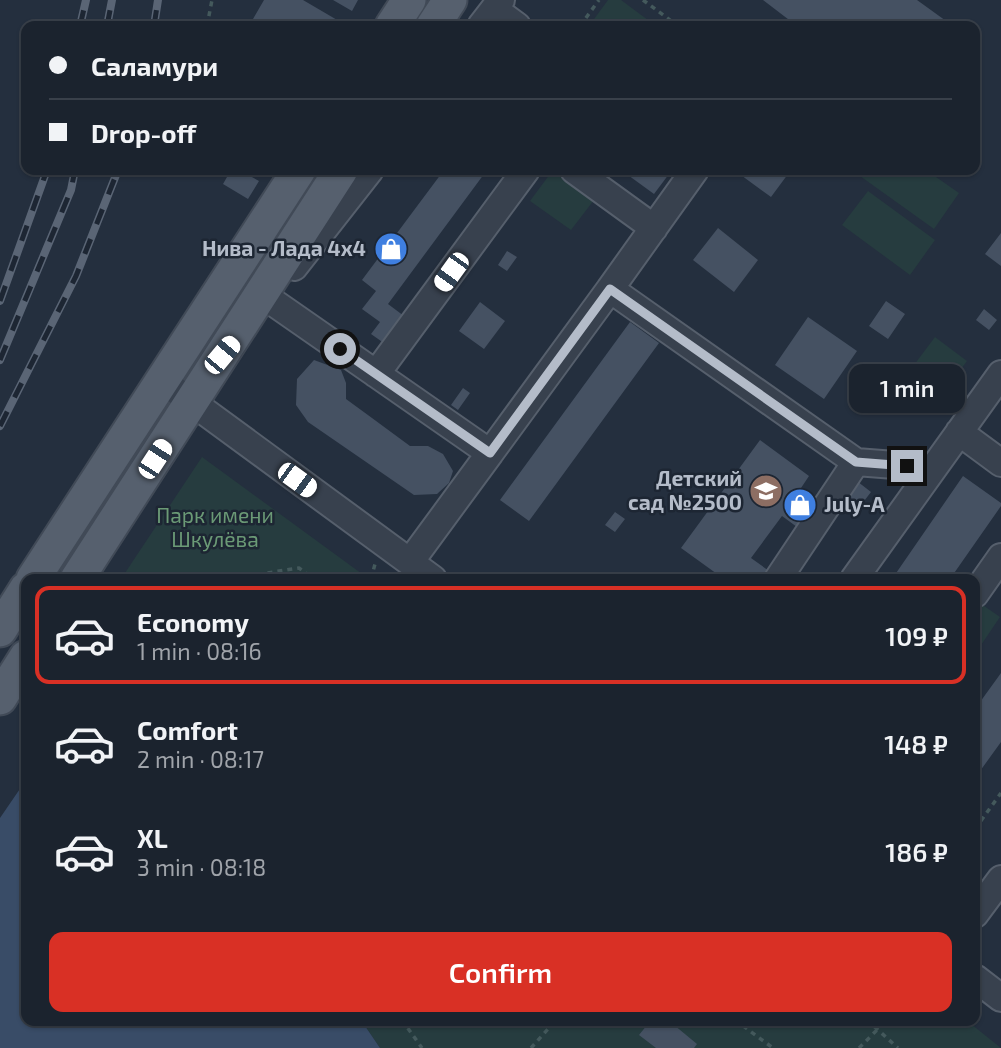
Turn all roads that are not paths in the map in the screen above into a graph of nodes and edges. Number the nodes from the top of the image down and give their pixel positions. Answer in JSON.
{"nodes":[{"id":1,"x":409,"y":0,"type":"edge"},
{"id":2,"x":450,"y":0,"type":"edge"},
{"id":3,"x":492,"y":12,"type":"edge"},
{"id":4,"x":395,"y":21,"type":"edge"},
{"id":5,"x":436,"y":21,"type":"edge"},
{"id":6,"x":508,"y":21,"type":"edge"},
{"id":7,"x":296,"y":175,"type":"edge"},
{"id":8,"x":338,"y":175,"type":"edge"},
{"id":9,"x":366,"y":175,"type":"edge"},
{"id":10,"x":522,"y":175,"type":"edge"},
{"id":11,"x":581,"y":175,"type":"edge"},
{"id":12,"x":691,"y":175,"type":"edge"},
{"id":13,"x":654,"y":228,"type":"junction"},
{"id":14,"x":610,"y":289,"type":"junction"},
{"id":15,"x":270,"y":300,"type":"junction"},
{"id":16,"x":222,"y":355,"type":"junction"},
{"id":17,"x":376,"y":374,"type":"junction"},
{"id":18,"x":1001,"y":374,"type":"edge"},
{"id":19,"x":163,"y":381,"type":"junction"},
{"id":20,"x":193,"y":403,"type":"junction"},
{"id":21,"x":959,"y":432,"type":"junction"},
{"id":22,"x":490,"y":453,"type":"junction"},
{"id":23,"x":856,"y":462,"type":"junction"},
{"id":24,"x":1001,"y":463,"type":"edge"},
{"id":25,"x":933,"y":468,"type":"junction"},
{"id":26,"x":1001,"y":557,"type":"edge"},
{"id":27,"x":410,"y":562,"type":"junction"},
{"id":28,"x":36,"y":574,"type":"edge"},
{"id":29,"x":80,"y":574,"type":"edge"},
{"id":30,"x":426,"y":574,"type":"edge"},
{"id":31,"x":781,"y":574,"type":"edge"},
{"id":32,"x":858,"y":574,"type":"edge"},
{"id":33,"x":980,"y":587,"type":"edge"},
{"id":34,"x":21,"y":597,"type":"edge"},
{"id":35,"x":0,"y":631,"type":"edge"},
{"id":36,"x":21,"y":665,"type":"edge"},
{"id":37,"x":0,"y":698,"type":"edge"},
{"id":38,"x":1001,"y":879,"type":"edge"},
{"id":39,"x":980,"y":907,"type":"edge"},
{"id":40,"x":980,"y":982,"type":"edge"},
{"id":41,"x":1001,"y":998,"type":"edge"}],
"edges":[{"from":1,"to":4,"type":"main road"},
{"from":2,"to":5,"type":"main road"},
{"from":3,"to":6,"type":"street"},
{"from":7,"to":19,"type":"main road"},
{"from":8,"to":16,"type":"main road"},
{"from":9,"to":15,"type":"street"},
{"from":10,"to":17,"type":"street"},
{"from":11,"to":13,"type":"street"},
{"from":12,"to":13,"type":"street"},
{"from":13,"to":14,"type":"street"},
{"from":14,"to":22,"type":"street"},
{"from":14,"to":23,"type":"street"},
{"from":15,"to":16,"type":"street"},
{"from":15,"to":17,"type":"street"},
{"from":16,"to":20,"type":"main road"},
{"from":17,"to":22,"type":"street"},
{"from":18,"to":21,"type":"street"},
{"from":19,"to":20,"type":"street"},
{"from":19,"to":28,"type":"main road"},
{"from":20,"to":27,"type":"street"},
{"from":20,"to":29,"type":"main road"},
{"from":21,"to":24,"type":"street"},
{"from":21,"to":25,"type":"street"},
{"from":22,"to":27,"type":"street"},
{"from":23,"to":25,"type":"street"},
{"from":23,"to":31,"type":"street"},
{"from":25,"to":32,"type":"street"},
{"from":26,"to":33,"type":"street"},
{"from":27,"to":30,"type":"street"},
{"from":34,"to":35,"type":"main road"},
{"from":36,"to":37,"type":"main road"},
{"from":38,"to":39,"type":"street"},
{"from":40,"to":41,"type":"street"}]}
